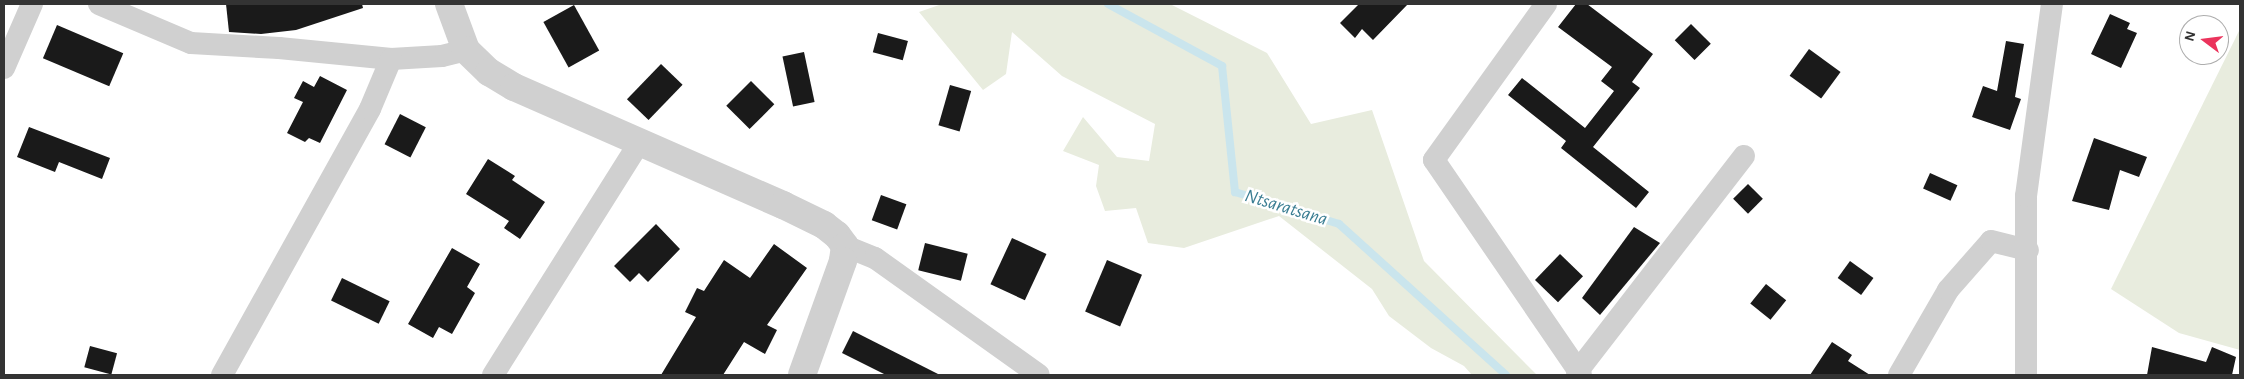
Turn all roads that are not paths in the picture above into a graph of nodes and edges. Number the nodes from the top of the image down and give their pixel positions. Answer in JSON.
{"nodes":[{"id":1,"x":32,"y":4,"type":"edge"},
{"id":2,"x":99,"y":4,"type":"edge"},
{"id":3,"x":449,"y":4,"type":"edge"},
{"id":4,"x":1546,"y":4,"type":"edge"},
{"id":5,"x":2052,"y":4,"type":"edge"},
{"id":6,"x":466,"y":50,"type":"junction"},
{"id":7,"x":391,"y":59,"type":"junction"},
{"id":8,"x":4,"y":68,"type":"edge"},
{"id":9,"x":639,"y":143,"type":"junction"},
{"id":10,"x":1744,"y":156,"type":"dead end"},
{"id":11,"x":845,"y":246,"type":"junction"},
{"id":12,"x":2028,"y":250,"type":"junction"},
{"id":13,"x":1579,"y":374,"type":"edge"},
{"id":14,"x":222,"y":375,"type":"edge"},
{"id":15,"x":493,"y":375,"type":"edge"},
{"id":16,"x":802,"y":375,"type":"edge"},
{"id":17,"x":1039,"y":375,"type":"edge"},
{"id":18,"x":1899,"y":375,"type":"edge"},
{"id":19,"x":2026,"y":375,"type":"edge"}],
"edges":[{"from":1,"to":8,"type":"street"},
{"from":2,"to":7,"type":"street"},
{"from":3,"to":6,"type":"street"},
{"from":4,"to":13,"type":"street"},
{"from":5,"to":12,"type":"street"},
{"from":6,"to":7,"type":"street"},
{"from":6,"to":9,"type":"street"},
{"from":7,"to":14,"type":"street"},
{"from":9,"to":11,"type":"street"},
{"from":9,"to":15,"type":"street"},
{"from":10,"to":13,"type":"street"},
{"from":11,"to":16,"type":"street"},
{"from":11,"to":17,"type":"street"},
{"from":12,"to":18,"type":"street"},
{"from":12,"to":19,"type":"street"}]}
